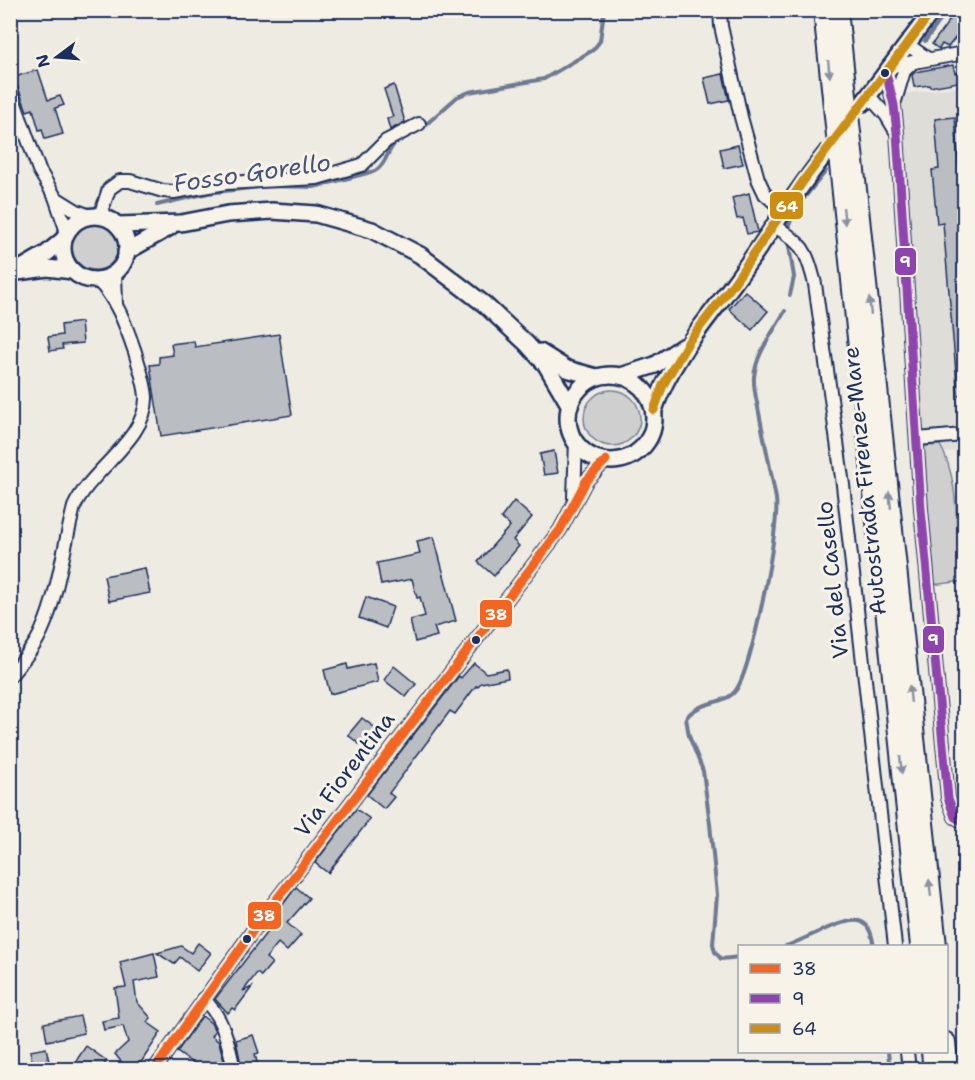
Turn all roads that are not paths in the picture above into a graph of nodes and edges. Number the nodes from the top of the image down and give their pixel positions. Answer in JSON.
{"nodes":[{"id":1,"x":720,"y":10,"type":"edge"},
{"id":2,"x":822,"y":10,"type":"edge"},
{"id":3,"x":838,"y":10,"type":"edge"},
{"id":4,"x":933,"y":10,"type":"edge"},
{"id":5,"x":908,"y":45,"type":"junction"},
{"id":6,"x":964,"y":53,"type":"edge"},
{"id":7,"x":928,"y":59,"type":"junction"},
{"id":8,"x":913,"y":62,"type":"junction"},
{"id":9,"x":889,"y":70,"type":"junction"},
{"id":10,"x":10,"y":90,"type":"edge"},
{"id":11,"x":866,"y":99,"type":"joint"},
{"id":12,"x":894,"y":105,"type":"junction"},
{"id":13,"x":419,"y":124,"type":"dead end"},
{"id":14,"x":897,"y":133,"type":"junction"},
{"id":15,"x":827,"y":152,"type":"dead end"},
{"id":16,"x":55,"y":197,"type":"junction"},
{"id":17,"x":783,"y":210,"type":"junction"},
{"id":18,"x":95,"y":216,"type":"junction"},
{"id":19,"x":181,"y":223,"type":"junction"},
{"id":20,"x":118,"y":225,"type":"junction"},
{"id":21,"x":774,"y":225,"type":"junction"},
{"id":22,"x":65,"y":235,"type":"junction"},
{"id":23,"x":126,"y":252,"type":"junction"},
{"id":24,"x":73,"y":271,"type":"junction"},
{"id":25,"x":12,"y":273,"type":"edge"},
{"id":26,"x":115,"y":273,"type":"junction"},
{"id":27,"x":97,"y":280,"type":"junction"},
{"id":28,"x":117,"y":305,"type":"junction"},
{"id":29,"x":689,"y":341,"type":"junction"},
{"id":30,"x":526,"y":343,"type":"junction"},
{"id":31,"x":621,"y":376,"type":"junction"},
{"id":32,"x":596,"y":377,"type":"junction"},
{"id":33,"x":570,"y":406,"type":"junction"},
{"id":34,"x":654,"y":410,"type":"junction"},
{"id":35,"x":964,"y":435,"type":"edge"},
{"id":36,"x":917,"y":439,"type":"junction"},
{"id":37,"x":576,"y":441,"type":"junction"},
{"id":38,"x":606,"y":460,"type":"junction"},
{"id":39,"x":573,"y":507,"type":"junction"},
{"id":40,"x":10,"y":676,"type":"edge"},
{"id":41,"x":964,"y":822,"type":"edge"},
{"id":42,"x":896,"y":945,"type":"edge"},
{"id":43,"x":920,"y":945,"type":"edge"},
{"id":44,"x":936,"y":945,"type":"edge"},
{"id":45,"x":203,"y":999,"type":"junction"},
{"id":46,"x":907,"y":1053,"type":"edge"},
{"id":47,"x":932,"y":1053,"type":"edge"},
{"id":48,"x":948,"y":1053,"type":"edge"},
{"id":49,"x":154,"y":1070,"type":"edge"},
{"id":50,"x":234,"y":1070,"type":"edge"},
{"id":51,"x":909,"y":1070,"type":"edge"},
{"id":52,"x":933,"y":1070,"type":"edge"},
{"id":53,"x":950,"y":1070,"type":"edge"}],
"edges":[{"from":1,"to":17,"type":"street"},
{"from":2,"to":43,"type":"highway","name":"Autostrada Firenze-Mare","one_way":true},
{"from":44,"to":3,"type":"highway","name":"Autostrada Firenze-Mare","one_way":true},
{"from":4,"to":5,"type":"main road"},
{"from":5,"to":7,"type":"street"},
{"from":5,"to":9,"type":"main road"},
{"from":6,"to":7,"type":"street"},
{"from":7,"to":8,"type":"street"},
{"from":8,"to":9,"type":"street"},
{"from":8,"to":12,"type":"street"},
{"from":9,"to":11,"type":"main road"},
{"from":9,"to":12,"type":"street"},
{"from":10,"to":16,"type":"street"},
{"from":11,"to":14,"type":"street"},
{"from":12,"to":14,"type":"street"},
{"from":13,"to":18,"type":"street"},
{"from":14,"to":36,"type":"street"},
{"from":15,"to":17,"type":"main road"},
{"from":16,"to":18,"type":"street"},
{"from":16,"to":22,"type":"street"},
{"from":17,"to":21,"type":"main road"},
{"from":18,"to":20,"type":"main road"},
{"from":18,"to":22,"type":"main road"},
{"from":19,"to":20,"type":"main road"},
{"from":19,"to":23,"type":"main road"},
{"from":19,"to":30,"type":"main road"},
{"from":20,"to":23,"type":"main road"},
{"from":21,"to":29,"type":"main road"},
{"from":21,"to":42,"type":"street","name":"Via del Casello"},
{"from":22,"to":24,"type":"main road"},
{"from":22,"to":25,"type":"main road"},
{"from":23,"to":26,"type":"main road"},
{"from":24,"to":25,"type":"main road"},
{"from":24,"to":27,"type":"main road"},
{"from":26,"to":27,"type":"main road"},
{"from":26,"to":28,"type":"street"},
{"from":27,"to":28,"type":"street"},
{"from":28,"to":40,"type":"street"},
{"from":29,"to":31,"type":"main road"},
{"from":29,"to":34,"type":"main road"},
{"from":30,"to":32,"type":"main road"},
{"from":30,"to":33,"type":"main road"},
{"from":31,"to":32,"type":"main road"},
{"from":31,"to":34,"type":"main road"},
{"from":32,"to":33,"type":"main road"},
{"from":33,"to":37,"type":"main road"},
{"from":34,"to":38,"type":"main road"},
{"from":35,"to":36,"type":"street"},
{"from":36,"to":41,"type":"street"},
{"from":37,"to":38,"type":"main road"},
{"from":37,"to":39,"type":"street","name":"Via Fiorentina"},
{"from":38,"to":39,"type":"street","name":"Via Fiorentina"},
{"from":39,"to":45,"type":"street","name":"Via Fiorentina"},
{"from":45,"to":49,"type":"street","name":"Via Fiorentina"},
{"from":45,"to":50,"type":"street"},
{"from":46,"to":51,"type":"street"},
{"from":47,"to":52,"type":"highway"},
{"from":48,"to":53,"type":"highway"}]}
